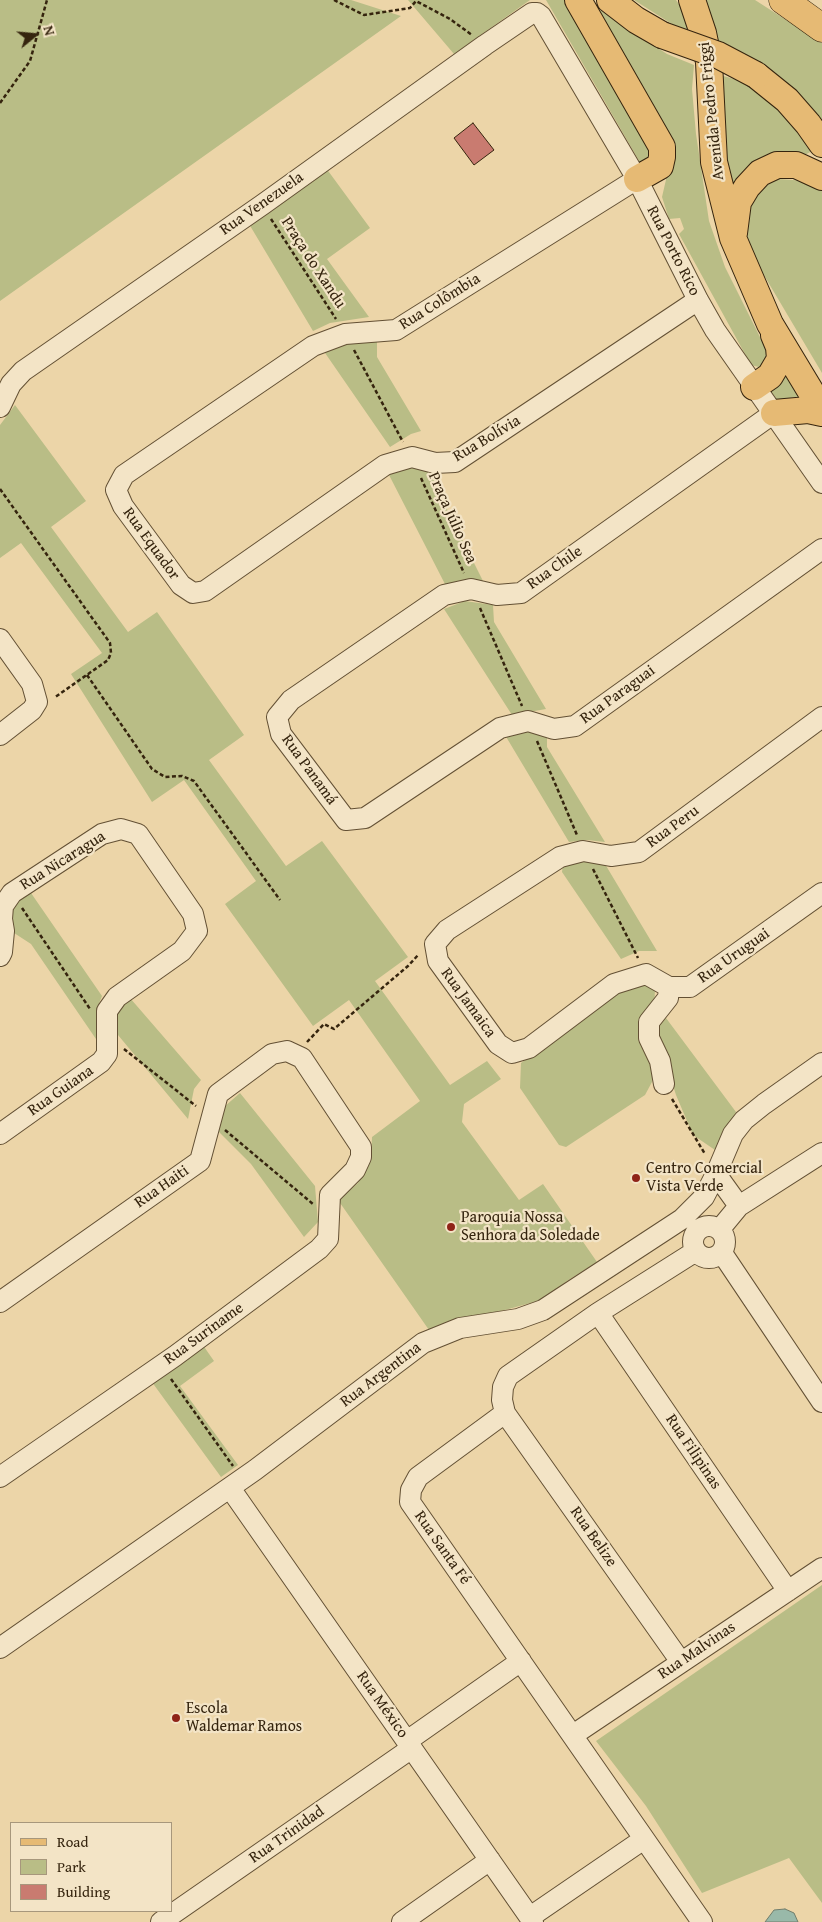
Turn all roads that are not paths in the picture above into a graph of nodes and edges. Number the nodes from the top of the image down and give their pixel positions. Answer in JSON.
{"nodes":[{"id":1,"x":578,"y":0,"type":"edge"},
{"id":2,"x":610,"y":0,"type":"edge"},
{"id":3,"x":692,"y":0,"type":"edge"},
{"id":4,"x":783,"y":0,"type":"edge"},
{"id":5,"x":537,"y":13,"type":"joint"},
{"id":6,"x":822,"y":28,"type":"edge"},
{"id":7,"x":822,"y":144,"type":"edge"},
{"id":8,"x":822,"y":176,"type":"edge"},
{"id":9,"x":637,"y":179,"type":"junction"},
{"id":10,"x":733,"y":238,"type":"junction"},
{"id":11,"x":698,"y":300,"type":"junction"},
{"id":12,"x":770,"y":324,"type":"junction"},
{"id":13,"x":754,"y":387,"type":"junction"},
{"id":14,"x":0,"y":407,"type":"edge"},
{"id":15,"x":822,"y":412,"type":"edge"},
{"id":16,"x":774,"y":413,"type":"junction"},
{"id":17,"x":822,"y":483,"type":"edge"},
{"id":18,"x":116,"y":490,"type":"joint"},
{"id":19,"x":822,"y":549,"type":"edge"},
{"id":20,"x":193,"y":592,"type":"joint"},
{"id":21,"x":0,"y":639,"type":"edge"},
{"id":22,"x":277,"y":717,"type":"joint"},
{"id":23,"x":822,"y":717,"type":"edge"},
{"id":24,"x":0,"y":734,"type":"edge"},
{"id":25,"x":346,"y":820,"type":"joint"},
{"id":26,"x":822,"y":893,"type":"edge"},
{"id":27,"x":197,"y":931,"type":"joint"},
{"id":28,"x":435,"y":944,"type":"joint"},
{"id":29,"x":0,"y":956,"type":"edge"},
{"id":30,"x":669,"y":987,"type":"junction"},
{"id":31,"x":822,"y":1063,"type":"edge"},
{"id":32,"x":664,"y":1084,"type":"road end"},
{"id":33,"x":0,"y":1134,"type":"edge"},
{"id":34,"x":822,"y":1153,"type":"edge"},
{"id":35,"x":361,"y":1157,"type":"joint"},
{"id":36,"x":716,"y":1174,"type":"junction"},
{"id":37,"x":739,"y":1206,"type":"junction"},
{"id":38,"x":689,"y":1225,"type":"junction"},
{"id":39,"x":720,"y":1229,"type":"junction"},
{"id":40,"x":696,"y":1252,"type":"junction"},
{"id":41,"x":722,"y":1253,"type":"junction"},
{"id":42,"x":0,"y":1302,"type":"edge"},
{"id":43,"x":598,"y":1313,"type":"junction"},
{"id":44,"x":822,"y":1402,"type":"edge"},
{"id":45,"x":505,"y":1413,"type":"junction"},
{"id":46,"x":0,"y":1477,"type":"edge"},
{"id":47,"x":236,"y":1484,"type":"junction"},
{"id":48,"x":822,"y":1568,"type":"edge"},
{"id":49,"x":788,"y":1591,"type":"junction"},
{"id":50,"x":0,"y":1648,"type":"edge"},
{"id":51,"x":521,"y":1662,"type":"junction"},
{"id":52,"x":681,"y":1662,"type":"junction"},
{"id":53,"x":573,"y":1735,"type":"junction"},
{"id":54,"x":409,"y":1744,"type":"junction"},
{"id":55,"x":644,"y":1839,"type":"junction"},
{"id":56,"x":490,"y":1860,"type":"junction"},
{"id":57,"x":532,"y":1920,"type":"edge"},
{"id":58,"x":162,"y":1922,"type":"edge"},
{"id":59,"x":402,"y":1922,"type":"edge"},
{"id":60,"x":702,"y":1922,"type":"edge"}],
"edges":[{"from":1,"to":9,"type":"main road"},
{"from":2,"to":7,"type":"main road","bridge":true},
{"from":3,"to":10,"type":"main road","name":"Avenida Pedro Friggi"},
{"from":4,"to":6,"type":"highway"},
{"from":5,"to":9,"type":"street","name":"Rua Porto Rico"},
{"from":5,"to":14,"type":"street","name":"Rua Venezuela"},
{"from":8,"to":10,"type":"main road"},
{"from":9,"to":11,"type":"street","name":"Rua Porto Rico"},
{"from":9,"to":18,"type":"street","name":"Rua Colômbia"},
{"from":10,"to":12,"type":"main road","name":"Avenida Pedro Friggi"},
{"from":11,"to":13,"type":"street","name":"Rua Porto Rico"},
{"from":11,"to":20,"type":"street","name":"Rua Bolívia"},
{"from":12,"to":13,"type":"main road"},
{"from":12,"to":15,"type":"main road","name":"Avenida Pedro Friggi"},
{"from":13,"to":16,"type":"street","name":"Rua Porto Rico"},
{"from":15,"to":16,"type":"main road"},
{"from":16,"to":17,"type":"street","name":"Rua Porto Rico"},
{"from":16,"to":22,"type":"street","name":"Rua Chile"},
{"from":18,"to":20,"type":"street","name":"Rua Equador"},
{"from":19,"to":25,"type":"street","name":"Rua Paraguai"},
{"from":21,"to":24,"type":"street"},
{"from":22,"to":25,"type":"street","name":"Rua Panamá"},
{"from":23,"to":28,"type":"street","name":"Rua Peru"},
{"from":26,"to":30,"type":"street","name":"Rua Uruguai"},
{"from":27,"to":29,"type":"street","name":"Rua Nicaragua"},
{"from":27,"to":33,"type":"street","name":"Rua Guiana"},
{"from":28,"to":30,"type":"street","name":"Rua Jamaica"},
{"from":30,"to":32,"type":"street"},
{"from":31,"to":36,"type":"street","name":"Rua Argentina"},
{"from":34,"to":37,"type":"street"},
{"from":35,"to":42,"type":"street","name":"Rua Haiti"},
{"from":35,"to":46,"type":"street","name":"Rua Suriname"},
{"from":36,"to":37,"type":"street"},
{"from":36,"to":38,"type":"street","name":"Rua Argentina"},
{"from":37,"to":39,"type":"street"},
{"from":38,"to":39,"type":"street"},
{"from":38,"to":40,"type":"street"},
{"from":38,"to":47,"type":"street","name":"Rua Argentina"},
{"from":39,"to":41,"type":"street"},
{"from":40,"to":41,"type":"street"},
{"from":40,"to":43,"type":"street"},
{"from":41,"to":44,"type":"street"},
{"from":43,"to":45,"type":"street"},
{"from":43,"to":49,"type":"street","name":"Rua Filipinas"},
{"from":45,"to":51,"type":"street","name":"Rua Santa Fé"},
{"from":45,"to":52,"type":"street","name":"Rua Belize"},
{"from":47,"to":50,"type":"street","name":"Rua Argentina"},
{"from":47,"to":54,"type":"street","name":"Rua México"},
{"from":48,"to":49,"type":"street","name":"Rua Malvinas"},
{"from":49,"to":52,"type":"street","name":"Rua Malvinas"},
{"from":51,"to":53,"type":"street","name":"Rua Santa Fé"},
{"from":51,"to":54,"type":"street","name":"Rua Trinidad"},
{"from":52,"to":53,"type":"street","name":"Rua Malvinas"},
{"from":53,"to":55,"type":"street","name":"Rua Santa Fé"},
{"from":54,"to":56,"type":"street","name":"Rua México"},
{"from":54,"to":58,"type":"street","name":"Rua Trinidad"},
{"from":55,"to":57,"type":"street"},
{"from":55,"to":60,"type":"street","name":"Rua Santa Fé"},
{"from":56,"to":57,"type":"street","name":"Rua México"},
{"from":56,"to":59,"type":"street"}]}
